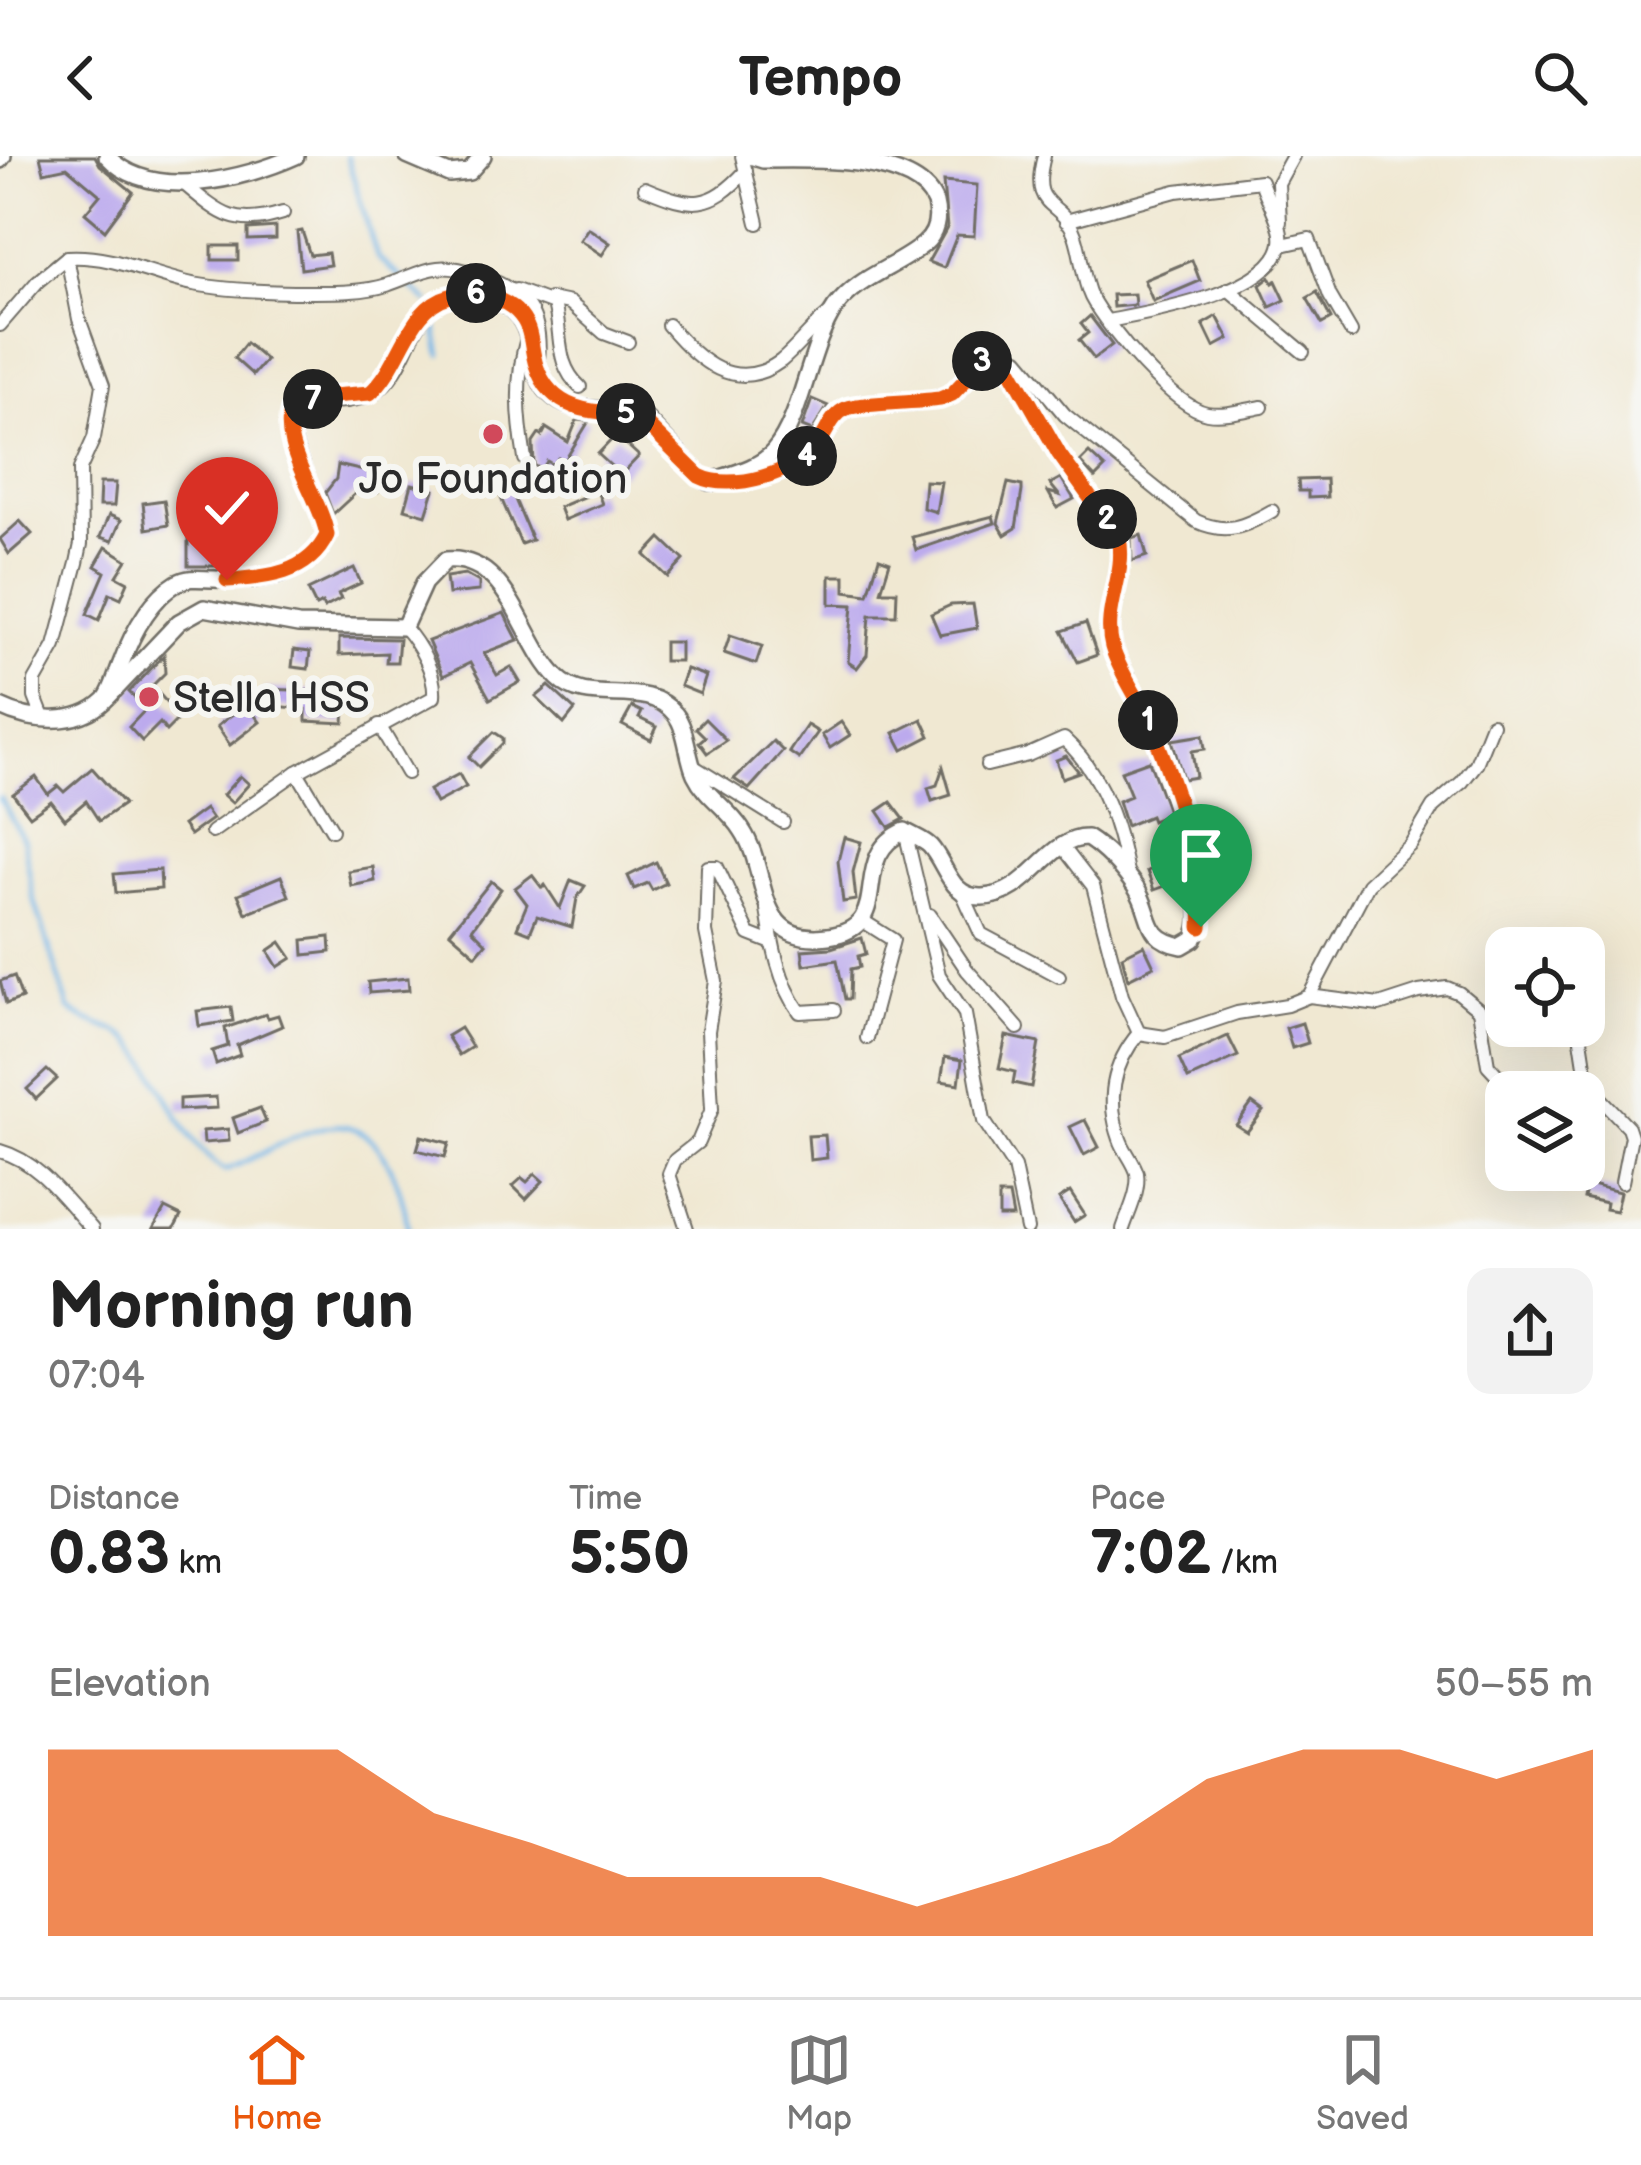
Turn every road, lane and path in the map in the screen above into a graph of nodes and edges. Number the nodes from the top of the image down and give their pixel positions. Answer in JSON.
{"nodes":[{"id":1,"x":107,"y":156,"type":"edge"},
{"id":2,"x":296,"y":156,"type":"edge"},
{"id":3,"x":407,"y":156,"type":"edge"},
{"id":4,"x":483,"y":156,"type":"edge"},
{"id":5,"x":1044,"y":156,"type":"edge"},
{"id":6,"x":1293,"y":156,"type":"edge"},
{"id":7,"x":746,"y":161,"type":"edge"},
{"id":8,"x":183,"y":183,"type":"junction"},
{"id":9,"x":645,"y":188,"type":"dead end"},
{"id":10,"x":283,"y":213,"type":"dead end"},
{"id":11,"x":1066,"y":221,"type":"junction"},
{"id":12,"x":758,"y":224,"type":"dead end"},
{"id":13,"x":1281,"y":240,"type":"junction"},
{"id":14,"x":67,"y":257,"type":"junction"},
{"id":15,"x":503,"y":288,"type":"junction"},
{"id":16,"x":1228,"y":289,"type":"junction"},
{"id":17,"x":549,"y":299,"type":"junction"},
{"id":18,"x":834,"y":309,"type":"junction"},
{"id":19,"x":1108,"y":321,"type":"junction"},
{"id":20,"x":0,"y":325,"type":"edge"},
{"id":21,"x":668,"y":325,"type":"dead end"},
{"id":22,"x":529,"y":331,"type":"junction"},
{"id":23,"x":1351,"y":332,"type":"dead end"},
{"id":24,"x":628,"y":342,"type":"dead end"},
{"id":25,"x":1303,"y":352,"type":"dead end"},
{"id":26,"x":998,"y":356,"type":"junction"},
{"id":27,"x":537,"y":368,"type":"junction"},
{"id":28,"x":580,"y":387,"type":"dead end"},
{"id":29,"x":1262,"y":407,"type":"dead end"},
{"id":30,"x":526,"y":459,"type":"dead end"},
{"id":31,"x":709,"y":482,"type":"junction"},
{"id":32,"x":1272,"y":511,"type":"dead end"},
{"id":33,"x":404,"y":627,"type":"junction"},
{"id":34,"x":107,"y":698,"type":"junction"},
{"id":35,"x":0,"y":707,"type":"edge"},
{"id":36,"x":44,"y":720,"type":"junction"},
{"id":37,"x":380,"y":724,"type":"junction"},
{"id":38,"x":1492,"y":724,"type":"dead end"},
{"id":39,"x":987,"y":765,"type":"dead end"},
{"id":40,"x":693,"y":766,"type":"junction"},
{"id":41,"x":296,"y":772,"type":"junction"},
{"id":42,"x":407,"y":772,"type":"dead end"},
{"id":43,"x":783,"y":822,"type":"dead end"},
{"id":44,"x":332,"y":830,"type":"dead end"},
{"id":45,"x":905,"y":831,"type":"junction"},
{"id":46,"x":212,"y":832,"type":"dead end"},
{"id":47,"x":1062,"y":846,"type":"junction"},
{"id":48,"x":1128,"y":879,"type":"junction"},
{"id":49,"x":962,"y":892,"type":"junction"},
{"id":50,"x":920,"y":898,"type":"junction"},
{"id":51,"x":766,"y":902,"type":"junction"},
{"id":52,"x":863,"y":921,"type":"junction"},
{"id":53,"x":772,"y":943,"type":"junction"},
{"id":54,"x":1059,"y":976,"type":"dead end"},
{"id":55,"x":1309,"y":996,"type":"junction"},
{"id":56,"x":834,"y":1010,"type":"dead end"},
{"id":57,"x":1479,"y":1010,"type":"junction"},
{"id":58,"x":1485,"y":1013,"type":"edge"},
{"id":59,"x":1018,"y":1028,"type":"dead end"},
{"id":60,"x":1139,"y":1033,"type":"junction"},
{"id":61,"x":867,"y":1038,"type":"dead end"},
{"id":62,"x":1582,"y":1047,"type":"edge"},
{"id":63,"x":1493,"y":1071,"type":"edge"},
{"id":64,"x":0,"y":1151,"type":"edge"},
{"id":65,"x":1622,"y":1182,"type":"dead end"},
{"id":66,"x":92,"y":1229,"type":"edge"},
{"id":67,"x":687,"y":1229,"type":"edge"},
{"id":68,"x":1027,"y":1229,"type":"edge"},
{"id":69,"x":1123,"y":1229,"type":"edge"}],
"edges":[{"from":1,"to":8,"type":"street"},
{"from":2,"to":8,"type":"street"},
{"from":3,"to":4,"type":"street"},
{"from":5,"to":11,"type":"street"},
{"from":6,"to":13,"type":"street"},
{"from":7,"to":9,"type":"street"},
{"from":7,"to":12,"type":"street"},
{"from":7,"to":18,"type":"street"},
{"from":8,"to":10,"type":"street"},
{"from":11,"to":13,"type":"street"},
{"from":11,"to":19,"type":"street"},
{"from":13,"to":16,"type":"street"},
{"from":13,"to":23,"type":"street"},
{"from":14,"to":15,"type":"street"},
{"from":14,"to":20,"type":"street"},
{"from":14,"to":36,"type":"street"},
{"from":15,"to":17,"type":"street"},
{"from":15,"to":27,"type":"street"},
{"from":16,"to":19,"type":"street"},
{"from":16,"to":25,"type":"street"},
{"from":17,"to":24,"type":"street"},
{"from":17,"to":28,"type":"street"},
{"from":18,"to":21,"type":"street"},
{"from":18,"to":31,"type":"street"},
{"from":19,"to":29,"type":"street"},
{"from":22,"to":27,"type":"street"},
{"from":22,"to":30,"type":"street"},
{"from":22,"to":34,"type":"street"},
{"from":26,"to":31,"type":"street"},
{"from":26,"to":32,"type":"street"},
{"from":26,"to":48,"type":"street"},
{"from":27,"to":31,"type":"street"},
{"from":33,"to":34,"type":"street"},
{"from":33,"to":37,"type":"street"},
{"from":33,"to":40,"type":"street"},
{"from":34,"to":36,"type":"street"},
{"from":35,"to":36,"type":"street"},
{"from":37,"to":41,"type":"street"},
{"from":37,"to":42,"type":"street"},
{"from":38,"to":55,"type":"street"},
{"from":39,"to":48,"type":"street"},
{"from":40,"to":43,"type":"street"},
{"from":40,"to":51,"type":"street"},
{"from":41,"to":44,"type":"street"},
{"from":41,"to":46,"type":"street"},
{"from":45,"to":49,"type":"street"},
{"from":45,"to":50,"type":"street"},
{"from":45,"to":52,"type":"street"},
{"from":47,"to":48,"type":"street"},
{"from":47,"to":49,"type":"street"},
{"from":47,"to":60,"type":"street"},
{"from":49,"to":54,"type":"street"},
{"from":50,"to":59,"type":"street"},
{"from":50,"to":68,"type":"street"},
{"from":51,"to":52,"type":"street"},
{"from":51,"to":53,"type":"street"},
{"from":52,"to":61,"type":"street"},
{"from":53,"to":56,"type":"street"},
{"from":53,"to":67,"type":"street"},
{"from":55,"to":57,"type":"street"},
{"from":55,"to":60,"type":"street"},
{"from":57,"to":58,"type":"street"},
{"from":57,"to":63,"type":"street"},
{"from":60,"to":69,"type":"street"},
{"from":62,"to":65,"type":"street"},
{"from":64,"to":66,"type":"street"}]}
